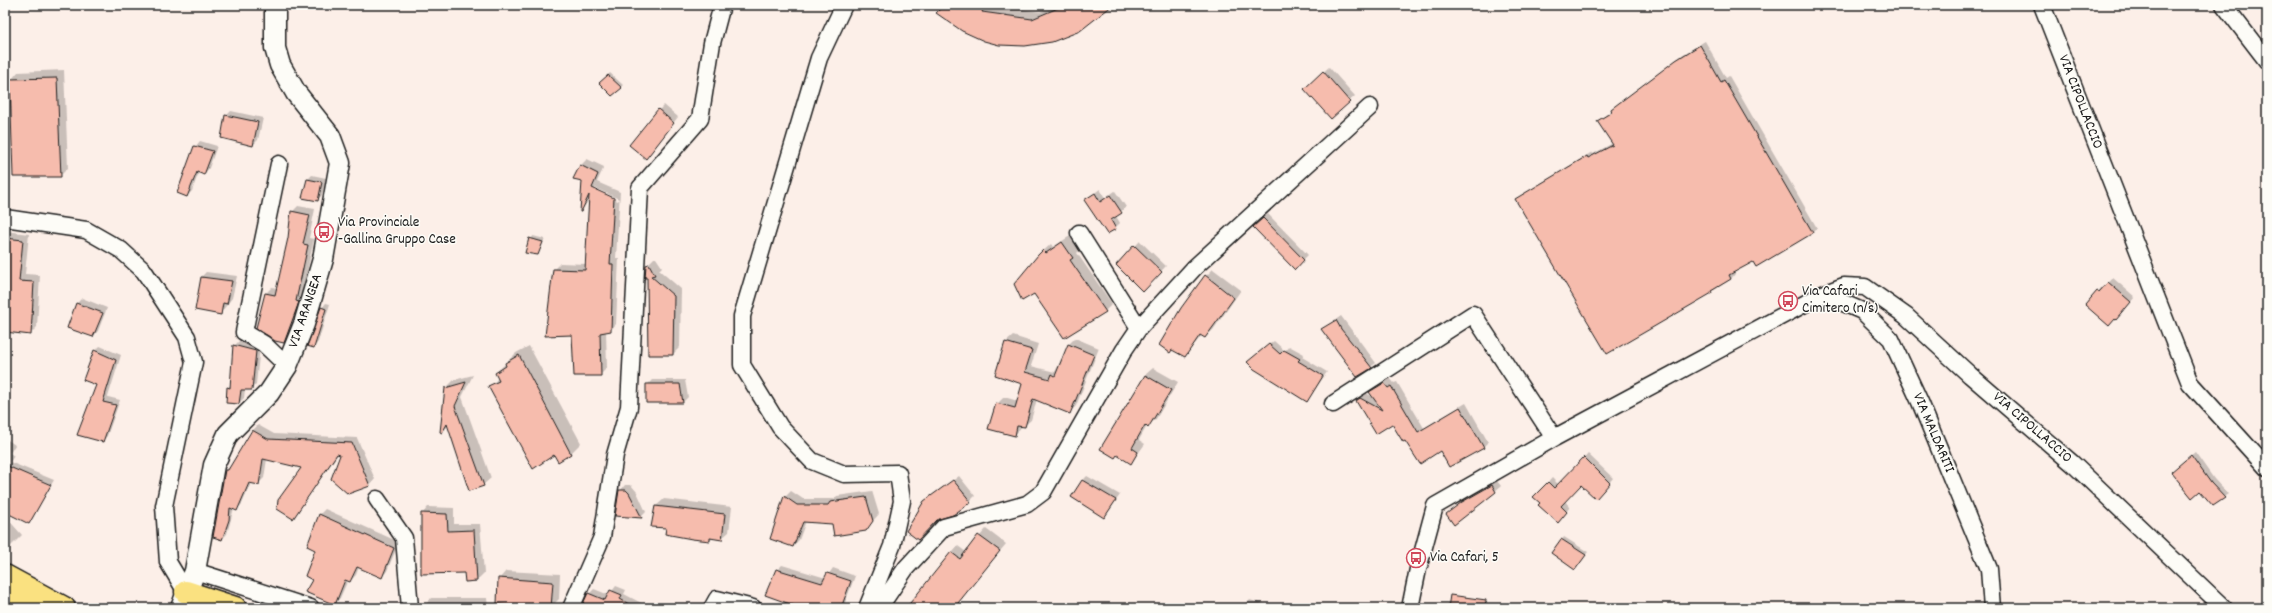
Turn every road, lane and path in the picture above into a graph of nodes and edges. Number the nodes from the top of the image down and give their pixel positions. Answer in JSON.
{"nodes":[{"id":1,"x":275,"y":5,"type":"edge"},
{"id":2,"x":722,"y":5,"type":"edge"},
{"id":3,"x":844,"y":5,"type":"edge"},
{"id":4,"x":2042,"y":5,"type":"edge"},
{"id":5,"x":2224,"y":5,"type":"edge"},
{"id":6,"x":2267,"y":61,"type":"edge"},
{"id":7,"x":1370,"y":107,"type":"dead end"},
{"id":8,"x":279,"y":164,"type":"dead end"},
{"id":9,"x":5,"y":218,"type":"edge"},
{"id":10,"x":1079,"y":233,"type":"dead end"},
{"id":11,"x":1823,"y":294,"type":"junction"},
{"id":12,"x":1139,"y":328,"type":"junction"},
{"id":13,"x":287,"y":366,"type":"junction"},
{"id":14,"x":1332,"y":404,"type":"dead end"},
{"id":15,"x":1554,"y":438,"type":"junction"},
{"id":16,"x":2267,"y":468,"type":"edge"},
{"id":17,"x":378,"y":498,"type":"dead end"},
{"id":18,"x":194,"y":571,"type":"junction"},
{"id":19,"x":5,"y":576,"type":"edge"},
{"id":20,"x":5,"y":599,"type":"edge"},
{"id":21,"x":184,"y":600,"type":"edge"},
{"id":22,"x":22,"y":608,"type":"edge"},
{"id":23,"x":64,"y":608,"type":"edge"},
{"id":24,"x":235,"y":608,"type":"edge"},
{"id":25,"x":311,"y":608,"type":"edge"},
{"id":26,"x":410,"y":608,"type":"edge"},
{"id":27,"x":571,"y":608,"type":"edge"},
{"id":28,"x":712,"y":608,"type":"edge"},
{"id":29,"x":754,"y":608,"type":"edge"},
{"id":30,"x":867,"y":608,"type":"edge"},
{"id":31,"x":879,"y":608,"type":"edge"},
{"id":32,"x":1410,"y":608,"type":"edge"},
{"id":33,"x":1992,"y":608,"type":"edge"},
{"id":34,"x":2224,"y":608,"type":"edge"}],
"edges":[{"from":1,"to":13,"type":"street","name":"VIA ARANGEA"},
{"from":2,"to":27,"type":"street"},
{"from":3,"to":30,"type":"street"},
{"from":4,"to":16,"type":"street","name":"VIA CIPOLLACCIO"},
{"from":5,"to":6,"type":"street"},
{"from":7,"to":12,"type":"street"},
{"from":8,"to":13,"type":"street"},
{"from":9,"to":21,"type":"street"},
{"from":10,"to":12,"type":"street"},
{"from":11,"to":15,"type":"street","name":"VIA CIPOLLACCIO"},
{"from":11,"to":33,"type":"street","name":"VIA MALDARITI"},
{"from":11,"to":34,"type":"street","name":"VIA CIPOLLACCIO"},
{"from":12,"to":31,"type":"street"},
{"from":13,"to":18,"type":"street","name":"VIA ARANGEA"},
{"from":14,"to":15,"type":"street"},
{"from":15,"to":32,"type":"street","name":"VIA CIPOLLACCIO"},
{"from":17,"to":26,"type":"street"},
{"from":18,"to":21,"type":"street","name":"VIA ARANGEA"},
{"from":18,"to":25,"type":"street"},
{"from":19,"to":23,"type":"highway"},
{"from":20,"to":22,"type":"highway"},
{"from":21,"to":24,"type":"highway"},
{"from":28,"to":29,"type":"street"}]}
